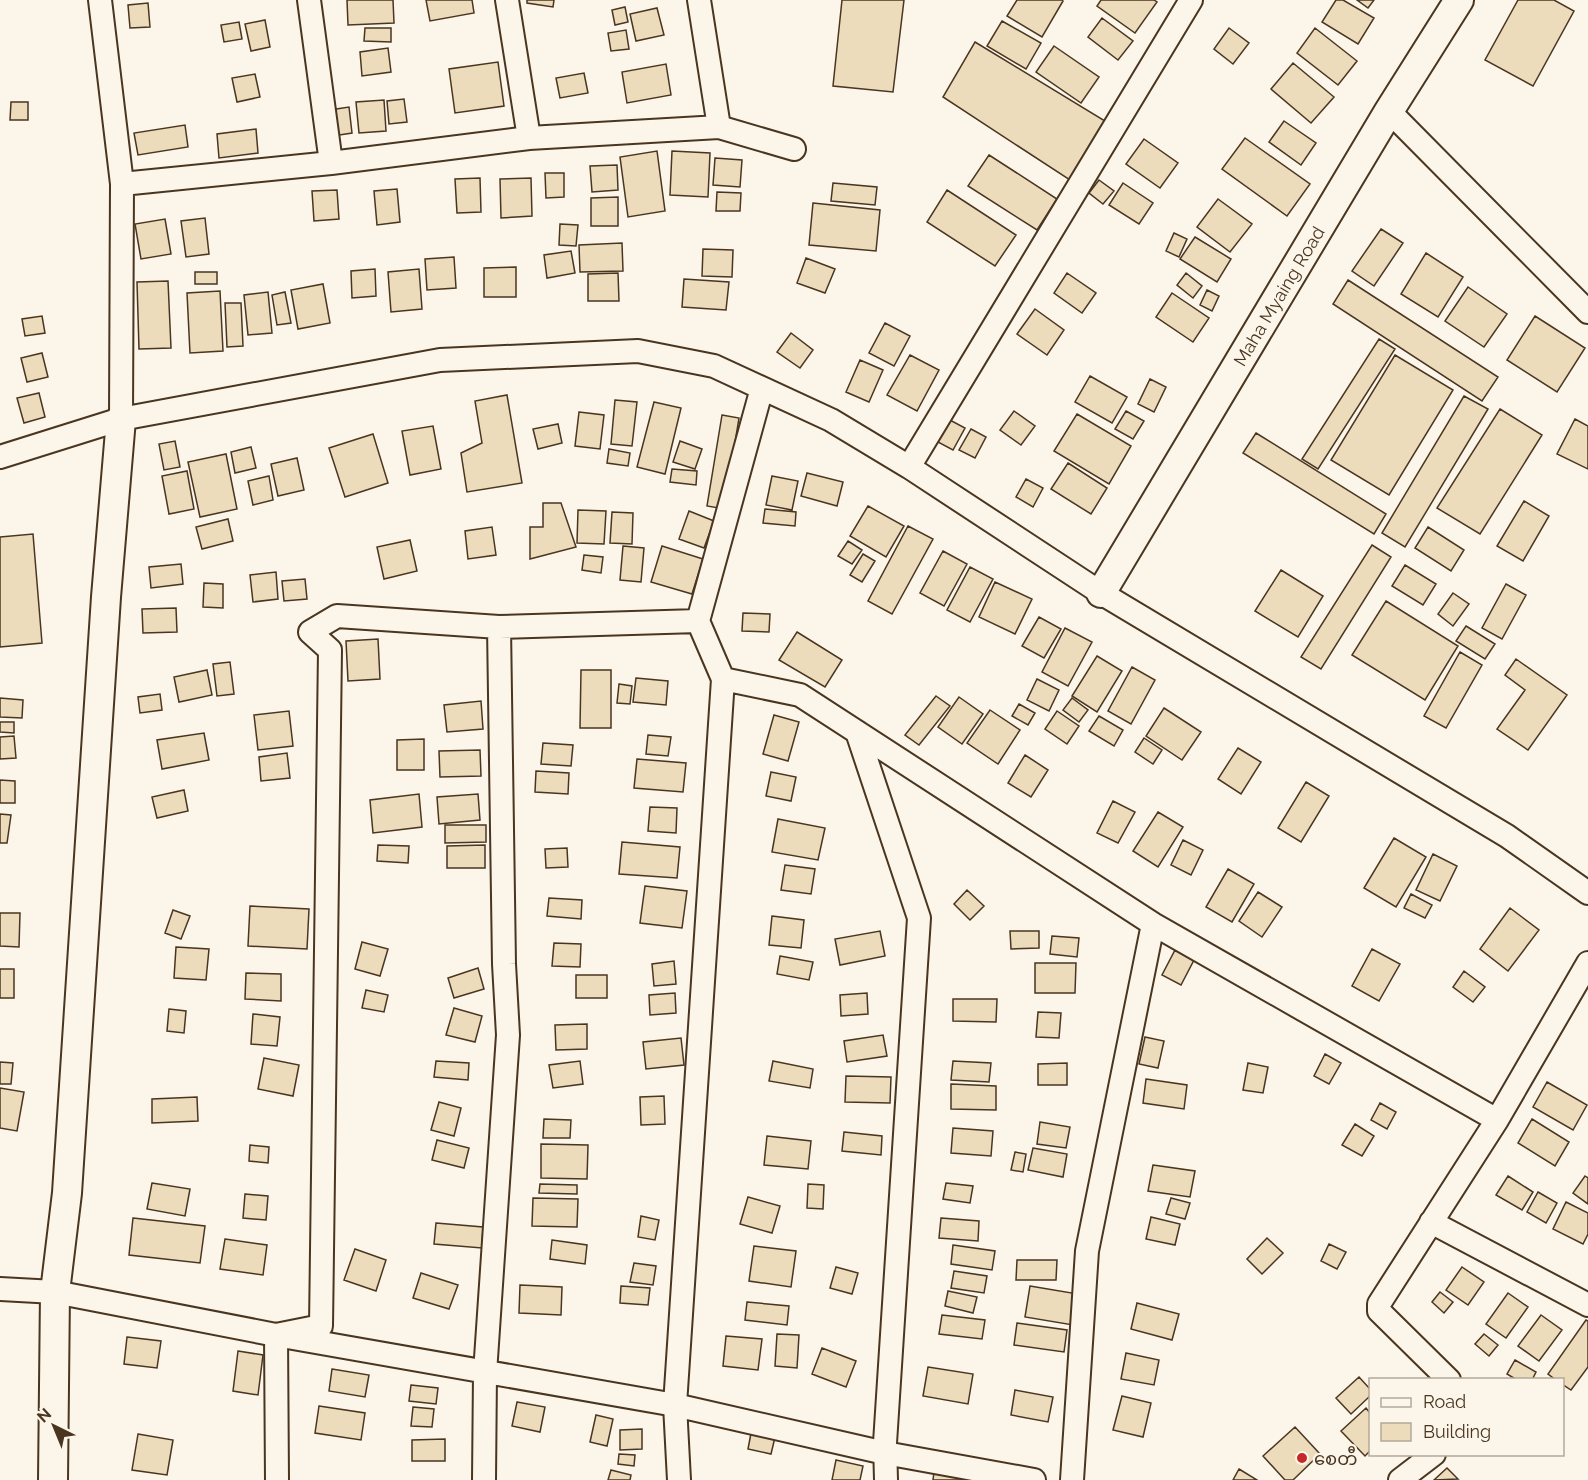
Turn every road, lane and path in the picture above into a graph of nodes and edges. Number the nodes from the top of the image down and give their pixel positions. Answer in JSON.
{"nodes":[{"id":1,"x":100,"y":0,"type":"edge"},
{"id":2,"x":309,"y":0,"type":"edge"},
{"id":3,"x":507,"y":0,"type":"edge"},
{"id":4,"x":699,"y":0,"type":"edge"},
{"id":5,"x":1191,"y":0,"type":"edge"},
{"id":6,"x":1459,"y":0,"type":"edge"},
{"id":7,"x":1389,"y":111,"type":"junction"},
{"id":8,"x":719,"y":127,"type":"junction"},
{"id":9,"x":529,"y":138,"type":"junction"},
{"id":10,"x":794,"y":149,"type":"dead end"},
{"id":11,"x":331,"y":163,"type":"junction"},
{"id":12,"x":122,"y":184,"type":"junction"},
{"id":13,"x":1588,"y":312,"type":"edge"},
{"id":14,"x":762,"y":388,"type":"junction"},
{"id":15,"x":121,"y":419,"type":"junction"},
{"id":16,"x":0,"y":458,"type":"edge"},
{"id":17,"x":909,"y":467,"type":"junction"},
{"id":18,"x":1101,"y":593,"type":"junction"},
{"id":19,"x":698,"y":621,"type":"junction"},
{"id":20,"x":499,"y":627,"type":"junction"},
{"id":21,"x":723,"y":679,"type":"junction"},
{"id":22,"x":857,"y":732,"type":"junction"},
{"id":23,"x":1588,"y":892,"type":"edge"},
{"id":24,"x":1153,"y":924,"type":"junction"},
{"id":25,"x":1588,"y":963,"type":"edge"},
{"id":26,"x":1497,"y":1120,"type":"junction"},
{"id":27,"x":1431,"y":1222,"type":"junction"},
{"id":28,"x":0,"y":1289,"type":"edge"},
{"id":29,"x":56,"y":1292,"type":"junction"},
{"id":30,"x":1588,"y":1305,"type":"edge"},
{"id":31,"x":276,"y":1335,"type":"junction"},
{"id":32,"x":485,"y":1373,"type":"junction"},
{"id":33,"x":1447,"y":1378,"type":"edge"},
{"id":34,"x":675,"y":1405,"type":"junction"},
{"id":35,"x":885,"y":1453,"type":"junction"},
{"id":36,"x":1433,"y":1456,"type":"edge"},
{"id":37,"x":53,"y":1480,"type":"edge"},
{"id":38,"x":277,"y":1480,"type":"edge"},
{"id":39,"x":484,"y":1480,"type":"edge"},
{"id":40,"x":679,"y":1480,"type":"edge"},
{"id":41,"x":886,"y":1480,"type":"edge"},
{"id":42,"x":1034,"y":1480,"type":"edge"},
{"id":43,"x":1072,"y":1480,"type":"edge"},
{"id":44,"x":1401,"y":1480,"type":"edge"}],
"edges":[{"from":1,"to":12,"type":"street"},
{"from":2,"to":11,"type":"street"},
{"from":3,"to":9,"type":"street"},
{"from":4,"to":8,"type":"street"},
{"from":5,"to":17,"type":"street"},
{"from":6,"to":7,"type":"street","name":"Maha Myaing Road"},
{"from":7,"to":13,"type":"street"},
{"from":7,"to":18,"type":"street","name":"Maha Myaing Road"},
{"from":8,"to":9,"type":"street"},
{"from":8,"to":10,"type":"street"},
{"from":9,"to":11,"type":"street"},
{"from":11,"to":12,"type":"street"},
{"from":12,"to":15,"type":"street"},
{"from":14,"to":15,"type":"street"},
{"from":14,"to":17,"type":"street"},
{"from":14,"to":19,"type":"street"},
{"from":15,"to":16,"type":"street"},
{"from":15,"to":29,"type":"street"},
{"from":17,"to":18,"type":"street"},
{"from":18,"to":23,"type":"street"},
{"from":19,"to":20,"type":"street"},
{"from":19,"to":21,"type":"street"},
{"from":20,"to":31,"type":"street"},
{"from":20,"to":32,"type":"street"},
{"from":21,"to":22,"type":"street"},
{"from":21,"to":34,"type":"street"},
{"from":22,"to":24,"type":"street"},
{"from":22,"to":35,"type":"street"},
{"from":24,"to":26,"type":"street"},
{"from":24,"to":43,"type":"street"},
{"from":25,"to":26,"type":"street"},
{"from":26,"to":27,"type":"street"},
{"from":27,"to":30,"type":"street"},
{"from":27,"to":33,"type":"street"},
{"from":28,"to":29,"type":"street"},
{"from":29,"to":31,"type":"street"},
{"from":29,"to":37,"type":"street"},
{"from":31,"to":32,"type":"street"},
{"from":31,"to":38,"type":"street"},
{"from":32,"to":34,"type":"street"},
{"from":32,"to":39,"type":"street"},
{"from":34,"to":35,"type":"street"},
{"from":34,"to":40,"type":"street"},
{"from":35,"to":41,"type":"street"},
{"from":35,"to":42,"type":"street"},
{"from":36,"to":44,"type":"street"}]}
